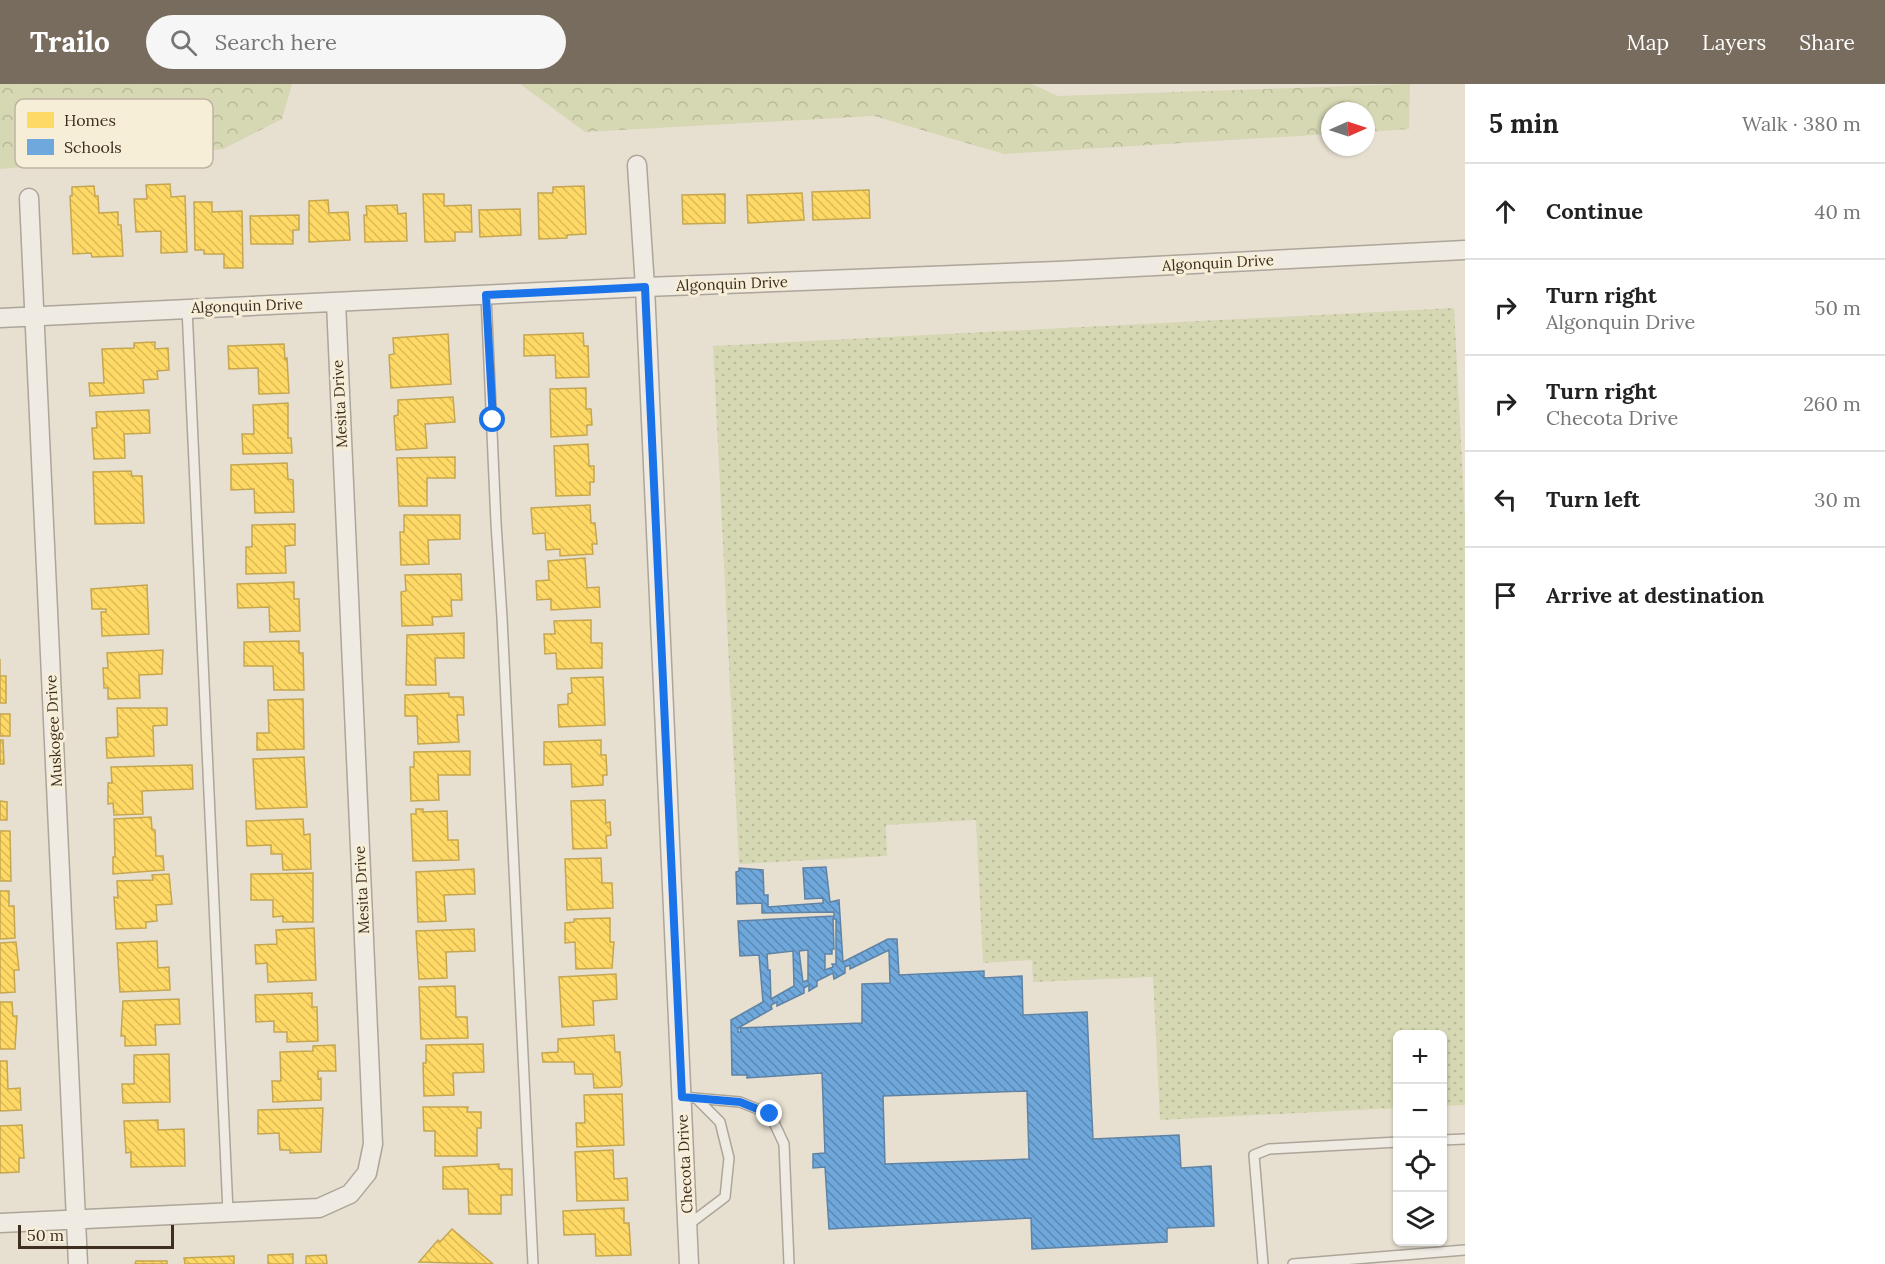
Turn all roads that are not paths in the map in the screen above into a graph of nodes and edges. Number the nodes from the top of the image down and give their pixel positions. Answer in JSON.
{"nodes":[{"id":1,"x":637,"y":165,"type":"dead end"},
{"id":2,"x":30,"y":198,"type":"dead end"},
{"id":3,"x":1465,"y":250,"type":"edge"},
{"id":4,"x":645,"y":287,"type":"junction"},
{"id":5,"x":486,"y":295,"type":"junction"},
{"id":6,"x":336,"y":302,"type":"junction"},
{"id":7,"x":187,"y":308,"type":"junction"},
{"id":8,"x":34,"y":314,"type":"junction"},
{"id":9,"x":0,"y":318,"type":"edge"},
{"id":10,"x":689,"y":1098,"type":"junction"},
{"id":11,"x":1465,"y":1139,"type":"edge"},
{"id":12,"x":1447,"y":1140,"type":"edge"},
{"id":13,"x":1393,"y":1142,"type":"edge"},
{"id":14,"x":228,"y":1212,"type":"junction"},
{"id":15,"x":76,"y":1219,"type":"junction"},
{"id":16,"x":0,"y":1223,"type":"edge"},
{"id":17,"x":687,"y":1225,"type":"junction"},
{"id":18,"x":1465,"y":1250,"type":"edge"},
{"id":19,"x":78,"y":1264,"type":"edge"},
{"id":20,"x":533,"y":1264,"type":"edge"},
{"id":21,"x":689,"y":1264,"type":"edge"},
{"id":22,"x":789,"y":1264,"type":"edge"},
{"id":23,"x":1263,"y":1264,"type":"edge"},
{"id":24,"x":1293,"y":1264,"type":"edge"}],
"edges":[{"from":1,"to":4,"type":"street","name":"Checota Drive"},
{"from":2,"to":8,"type":"street","name":"Muskogee Drive"},
{"from":3,"to":4,"type":"street","name":"Algonquin Drive"},
{"from":4,"to":5,"type":"street","name":"Algonquin Drive"},
{"from":4,"to":10,"type":"street","name":"Checota Drive"},
{"from":5,"to":6,"type":"street","name":"Algonquin Drive"},
{"from":5,"to":20,"type":"lane"},
{"from":6,"to":7,"type":"street","name":"Algonquin Drive"},
{"from":6,"to":14,"type":"street","name":"Mesita Drive"},
{"from":7,"to":8,"type":"street","name":"Algonquin Drive"},
{"from":7,"to":14,"type":"lane"},
{"from":8,"to":9,"type":"street","name":"Algonquin Drive"},
{"from":8,"to":15,"type":"street","name":"Muskogee Drive"},
{"from":10,"to":17,"type":"street","name":"Checota Drive"},
{"from":10,"to":17,"type":"lane"},
{"from":10,"to":22,"type":"lane"},
{"from":11,"to":12,"type":"lane"},
{"from":13,"to":23,"type":"lane"},
{"from":14,"to":15,"type":"street","name":"Mesita Drive"},
{"from":15,"to":16,"type":"street","name":"Mesita Drive"},
{"from":15,"to":19,"type":"street","name":"Muskogee Drive"},
{"from":17,"to":21,"type":"street","name":"Checota Drive"},
{"from":18,"to":24,"type":"lane"}]}
